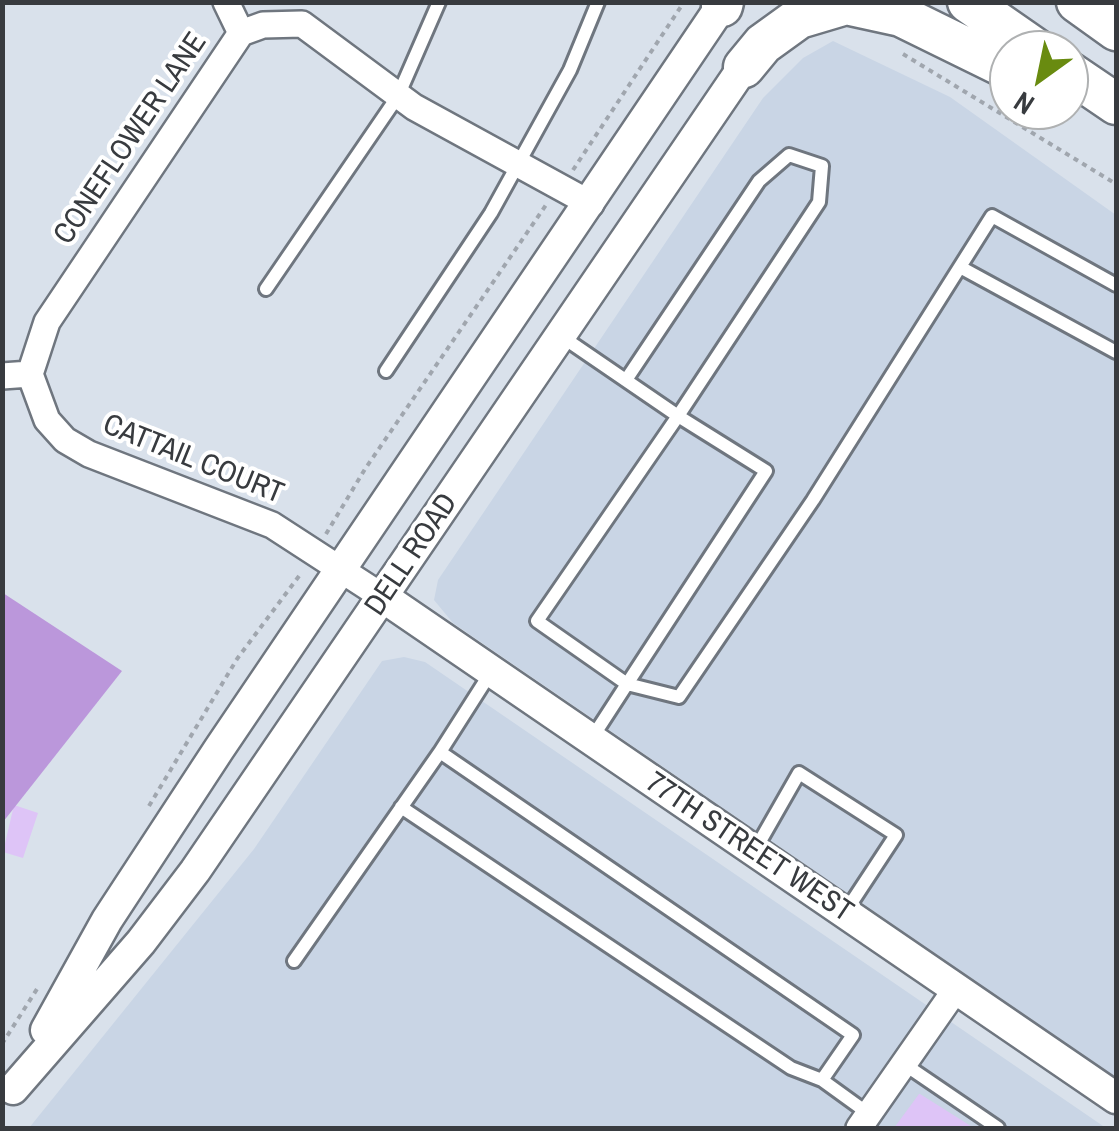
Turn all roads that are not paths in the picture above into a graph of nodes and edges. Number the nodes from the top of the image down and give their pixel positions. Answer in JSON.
{"nodes":[{"id":1,"x":226,"y":2,"type":"edge"},
{"id":2,"x":438,"y":2,"type":"edge"},
{"id":3,"x":598,"y":2,"type":"edge"},
{"id":4,"x":788,"y":2,"type":"edge"},
{"id":5,"x":968,"y":2,"type":"edge"},
{"id":6,"x":1078,"y":2,"type":"edge"},
{"id":7,"x":713,"y":3,"type":"edge"},
{"id":8,"x":1008,"y":30,"type":"edge"},
{"id":9,"x":1116,"y":30,"type":"edge"},
{"id":10,"x":240,"y":33,"type":"junction"},
{"id":11,"x":989,"y":59,"type":"edge"},
{"id":12,"x":744,"y":67,"type":"junction"},
{"id":13,"x":1089,"y":86,"type":"edge"},
{"id":14,"x":398,"y":96,"type":"junction"},
{"id":15,"x":1116,"y":104,"type":"edge"},
{"id":16,"x":1089,"y":114,"type":"edge"},
{"id":17,"x":1116,"y":129,"type":"edge"},
{"id":18,"x":517,"y":161,"type":"junction"},
{"id":19,"x":591,"y":204,"type":"junction"},
{"id":20,"x":960,"y":267,"type":"junction"},
{"id":21,"x":1116,"y":285,"type":"edge"},
{"id":22,"x":266,"y":290,"type":"dead end"},
{"id":23,"x":562,"y":336,"type":"junction"},
{"id":24,"x":1116,"y":352,"type":"edge"},
{"id":25,"x":386,"y":371,"type":"dead end"},
{"id":26,"x":30,"y":374,"type":"junction"},
{"id":27,"x":2,"y":376,"type":"edge"},
{"id":28,"x":626,"y":380,"type":"junction"},
{"id":29,"x":678,"y":416,"type":"junction"},
{"id":30,"x":340,"y":569,"type":"junction"},
{"id":31,"x":383,"y":597,"type":"junction"},
{"id":32,"x":491,"y":672,"type":"junction"},
{"id":33,"x":627,"y":684,"type":"junction"},
{"id":34,"x":591,"y":740,"type":"junction"},
{"id":35,"x":440,"y":752,"type":"junction"},
{"id":36,"x":401,"y":808,"type":"junction"},
{"id":37,"x":754,"y":852,"type":"junction"},
{"id":38,"x":844,"y":913,"type":"junction"},
{"id":39,"x":294,"y":961,"type":"dead end"},
{"id":40,"x":956,"y":989,"type":"junction"},
{"id":41,"x":904,"y":1064,"type":"junction"},
{"id":42,"x":822,"y":1080,"type":"junction"},
{"id":43,"x":8,"y":1097,"type":"edge"},
{"id":44,"x":1116,"y":1098,"type":"edge"},
{"id":45,"x":864,"y":1121,"type":"edge"},
{"id":46,"x":998,"y":1128,"type":"edge"}],
"edges":[{"from":1,"to":10,"type":"street"},
{"from":2,"to":14,"type":"lane"},
{"from":3,"to":18,"type":"lane"},
{"from":4,"to":12,"type":"street","name":"DELL ROAD"},
{"from":5,"to":8,"type":"main road"},
{"from":6,"to":9,"type":"main road"},
{"from":7,"to":19,"type":"street","name":"DELL ROAD"},
{"from":10,"to":14,"type":"street","name":"CONEFLOWER LANE"},
{"from":10,"to":26,"type":"street","name":"CONEFLOWER LANE"},
{"from":11,"to":12,"type":"main road"},
{"from":12,"to":23,"type":"street","name":"DELL ROAD"},
{"from":13,"to":15,"type":"main road"},
{"from":14,"to":18,"type":"street","name":"CONEFLOWER LANE"},
{"from":14,"to":22,"type":"lane"},
{"from":16,"to":17,"type":"main road"},
{"from":18,"to":19,"type":"street","name":"CONEFLOWER LANE"},
{"from":18,"to":25,"type":"lane"},
{"from":19,"to":30,"type":"street","name":"DELL ROAD"},
{"from":20,"to":21,"type":"lane"},
{"from":20,"to":24,"type":"lane"},
{"from":20,"to":33,"type":"lane"},
{"from":23,"to":28,"type":"lane"},
{"from":23,"to":31,"type":"street","name":"DELL ROAD"},
{"from":26,"to":27,"type":"street"},
{"from":26,"to":30,"type":"street","name":"CATTAIL COURT"},
{"from":28,"to":29,"type":"lane"},
{"from":28,"to":29,"type":"lane"},
{"from":29,"to":33,"type":"lane"},
{"from":29,"to":33,"type":"lane"},
{"from":30,"to":31,"type":"street","name":"CATTAIL COURT"},
{"from":30,"to":43,"type":"street","name":"DELL ROAD"},
{"from":31,"to":32,"type":"street","name":"77TH STREET WEST"},
{"from":31,"to":43,"type":"street","name":"DELL ROAD"},
{"from":32,"to":34,"type":"street","name":"77TH STREET WEST"},
{"from":32,"to":35,"type":"lane"},
{"from":33,"to":34,"type":"lane"},
{"from":34,"to":37,"type":"street","name":"77TH STREET WEST"},
{"from":35,"to":36,"type":"lane"},
{"from":35,"to":42,"type":"lane"},
{"from":36,"to":39,"type":"lane"},
{"from":36,"to":42,"type":"lane"},
{"from":37,"to":38,"type":"street","name":"77TH STREET WEST"},
{"from":37,"to":38,"type":"lane"},
{"from":38,"to":40,"type":"street","name":"77TH STREET WEST"},
{"from":40,"to":41,"type":"street"},
{"from":40,"to":44,"type":"street","name":"77TH STREET WEST"},
{"from":41,"to":45,"type":"street"},
{"from":41,"to":46,"type":"lane"},
{"from":42,"to":45,"type":"lane"}]}
